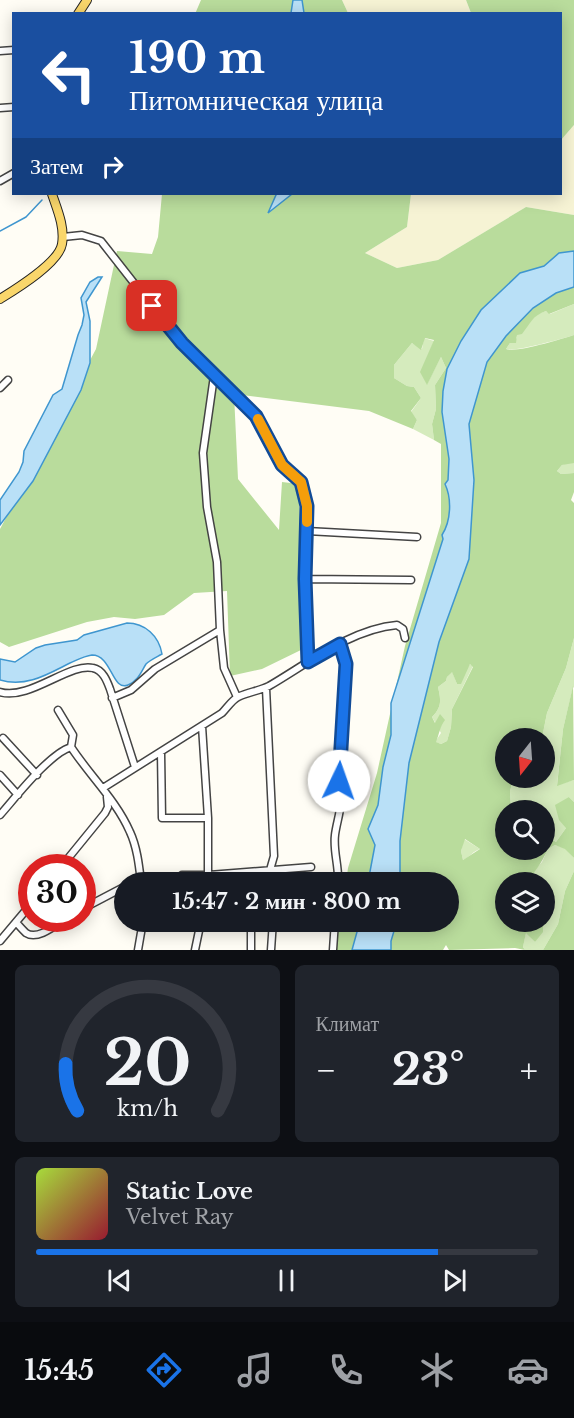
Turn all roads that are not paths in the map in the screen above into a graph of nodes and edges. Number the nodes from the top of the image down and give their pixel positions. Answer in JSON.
{"nodes":[{"id":1,"x":52,"y":195,"type":"edge"},
{"id":2,"x":63,"y":237,"type":"junction"},
{"id":3,"x":0,"y":299,"type":"edge"},
{"id":4,"x":214,"y":376,"type":"junction"},
{"id":5,"x":8,"y":380,"type":"dead end"},
{"id":6,"x":0,"y":388,"type":"edge"},
{"id":7,"x":307,"y":531,"type":"junction"},
{"id":8,"x":417,"y":537,"type":"dead end"},
{"id":9,"x":305,"y":579,"type":"junction"},
{"id":10,"x":411,"y":580,"type":"dead end"},
{"id":11,"x":220,"y":630,"type":"junction"},
{"id":12,"x":405,"y":638,"type":"dead end"},
{"id":13,"x":340,"y":644,"type":"junction"},
{"id":14,"x":308,"y":662,"type":"junction"},
{"id":15,"x":266,"y":688,"type":"junction"},
{"id":16,"x":3,"y":693,"type":"edge"},
{"id":17,"x":237,"y":697,"type":"junction"},
{"id":18,"x":112,"y":698,"type":"junction"},
{"id":19,"x":58,"y":710,"type":"dead end"},
{"id":20,"x":202,"y":726,"type":"junction"},
{"id":21,"x":3,"y":738,"type":"dead end"},
{"id":22,"x":71,"y":747,"type":"junction"},
{"id":23,"x":161,"y":752,"type":"junction"},
{"id":24,"x":135,"y":767,"type":"junction"},
{"id":25,"x":0,"y":775,"type":"edge"},
{"id":26,"x":37,"y":775,"type":"junction"},
{"id":27,"x":104,"y":788,"type":"junction"},
{"id":28,"x":18,"y":795,"type":"junction"},
{"id":29,"x":107,"y":796,"type":"junction"},
{"id":30,"x":0,"y":816,"type":"edge"},
{"id":31,"x":208,"y":818,"type":"junction"},
{"id":32,"x":72,"y":854,"type":"edge"},
{"id":33,"x":311,"y":867,"type":"dead end"},
{"id":34,"x":270,"y":870,"type":"junction"},
{"id":35,"x":138,"y":872,"type":"edge"},
{"id":36,"x":208,"y":872,"type":"edge"},
{"id":37,"x":250,"y":872,"type":"edge"},
{"id":38,"x":337,"y":872,"type":"edge"},
{"id":39,"x":114,"y":892,"type":"edge"},
{"id":40,"x":96,"y":902,"type":"edge"},
{"id":41,"x":18,"y":920,"type":"edge"},
{"id":42,"x":16,"y":922,"type":"joint"},
{"id":43,"x":25,"y":932,"type":"edge"},
{"id":44,"x":41,"y":932,"type":"edge"},
{"id":45,"x":141,"y":932,"type":"edge"},
{"id":46,"x":199,"y":932,"type":"edge"},
{"id":47,"x":251,"y":932,"type":"edge"},
{"id":48,"x":272,"y":932,"type":"edge"},
{"id":49,"x":334,"y":932,"type":"edge"},
{"id":50,"x":0,"y":941,"type":"edge"},
{"id":51,"x":138,"y":950,"type":"edge"},
{"id":52,"x":195,"y":950,"type":"edge"},
{"id":53,"x":251,"y":950,"type":"edge"},
{"id":54,"x":271,"y":950,"type":"edge"},
{"id":55,"x":333,"y":950,"type":"edge"}],
"edges":[{"from":1,"to":2,"type":"main road"},
{"from":2,"to":3,"type":"main road"},
{"from":2,"to":4,"type":"street"},
{"from":4,"to":7,"type":"street"},
{"from":4,"to":11,"type":"street"},
{"from":5,"to":6,"type":"street"},
{"from":7,"to":8,"type":"street"},
{"from":7,"to":9,"type":"street"},
{"from":9,"to":10,"type":"street"},
{"from":9,"to":14,"type":"street"},
{"from":11,"to":17,"type":"street"},
{"from":11,"to":18,"type":"street"},
{"from":12,"to":13,"type":"street"},
{"from":13,"to":14,"type":"street"},
{"from":13,"to":38,"type":"street"},
{"from":14,"to":15,"type":"street"},
{"from":15,"to":17,"type":"street"},
{"from":15,"to":34,"type":"street"},
{"from":16,"to":18,"type":"street"},
{"from":17,"to":20,"type":"street"},
{"from":18,"to":24,"type":"street"},
{"from":19,"to":22,"type":"street"},
{"from":20,"to":23,"type":"street"},
{"from":20,"to":31,"type":"street"},
{"from":21,"to":26,"type":"street"},
{"from":22,"to":26,"type":"street"},
{"from":22,"to":27,"type":"street"},
{"from":23,"to":24,"type":"street"},
{"from":23,"to":31,"type":"street"},
{"from":24,"to":27,"type":"street"},
{"from":25,"to":28,"type":"street"},
{"from":26,"to":28,"type":"street"},
{"from":27,"to":29,"type":"street"},
{"from":28,"to":30,"type":"street"},
{"from":29,"to":32,"type":"street"},
{"from":29,"to":35,"type":"street"},
{"from":31,"to":36,"type":"street"},
{"from":33,"to":34,"type":"street"},
{"from":34,"to":37,"type":"street"},
{"from":39,"to":40,"type":"street"},
{"from":41,"to":42,"type":"street"},
{"from":42,"to":50,"type":"street"},
{"from":43,"to":44,"type":"street"},
{"from":45,"to":51,"type":"street"},
{"from":46,"to":52,"type":"street"},
{"from":47,"to":53,"type":"street"},
{"from":48,"to":54,"type":"street"},
{"from":49,"to":55,"type":"street"}]}
